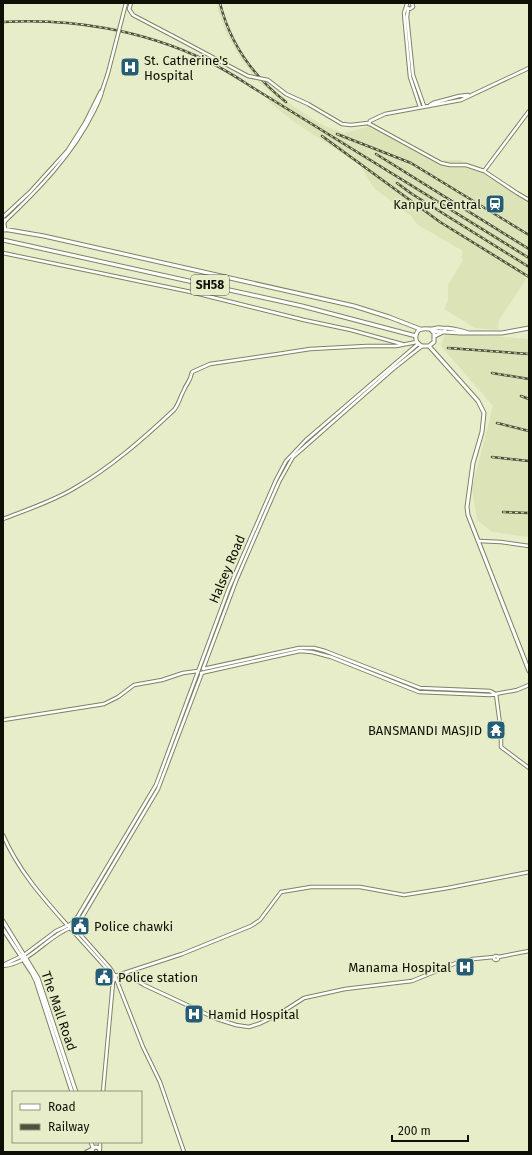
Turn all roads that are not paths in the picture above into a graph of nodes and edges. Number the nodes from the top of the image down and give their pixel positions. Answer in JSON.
{"nodes":[{"id":1,"x":407,"y":3,"type":"edge"},
{"id":2,"x":413,"y":3,"type":"edge"},
{"id":3,"x":128,"y":4,"type":"edge"},
{"id":4,"x":407,"y":8,"type":"junction"},
{"id":5,"x":529,"y":68,"type":"edge"},
{"id":6,"x":424,"y":106,"type":"junction"},
{"id":7,"x":420,"y":107,"type":"junction"},
{"id":8,"x":529,"y":111,"type":"edge"},
{"id":9,"x":369,"y":124,"type":"junction"},
{"id":10,"x":484,"y":171,"type":"junction"},
{"id":11,"x":529,"y":200,"type":"edge"},
{"id":12,"x":4,"y":220,"type":"edge"},
{"id":13,"x":4,"y":229,"type":"edge"},
{"id":14,"x":4,"y":241,"type":"edge"},
{"id":15,"x":3,"y":253,"type":"edge"},
{"id":16,"x":529,"y":328,"type":"edge"},
{"id":17,"x":420,"y":329,"type":"junction"},
{"id":18,"x":431,"y":330,"type":"junction"},
{"id":19,"x":445,"y":331,"type":"junction"},
{"id":20,"x":469,"y":333,"type":"junction"},
{"id":21,"x":416,"y":336,"type":"junction"},
{"id":22,"x":435,"y":336,"type":"junction"},
{"id":23,"x":418,"y":343,"type":"junction"},
{"id":24,"x":404,"y":345,"type":"junction"},
{"id":25,"x":422,"y":346,"type":"junction"},
{"id":26,"x":429,"y":346,"type":"junction"},
{"id":27,"x":377,"y":381,"type":"junction"},
{"id":28,"x":368,"y":389,"type":"junction"},
{"id":29,"x":306,"y":440,"type":"junction"},
{"id":30,"x":309,"y":444,"type":"junction"},
{"id":31,"x":288,"y":462,"type":"junction"},
{"id":32,"x":276,"y":485,"type":"junction"},
{"id":33,"x":267,"y":507,"type":"junction"},
{"id":34,"x":3,"y":519,"type":"edge"},
{"id":35,"x":479,"y":541,"type":"junction"},
{"id":36,"x":529,"y":546,"type":"edge"},
{"id":37,"x":227,"y":593,"type":"junction"},
{"id":38,"x":231,"y":595,"type":"junction"},
{"id":39,"x":211,"y":637,"type":"junction"},
{"id":40,"x":215,"y":639,"type":"junction"},
{"id":41,"x":368,"y":670,"type":"junction"},
{"id":42,"x":201,"y":671,"type":"junction"},
{"id":43,"x":529,"y":671,"type":"edge"},
{"id":44,"x":377,"y":672,"type":"junction"},
{"id":45,"x":376,"y":675,"type":"junction"},
{"id":46,"x":529,"y":685,"type":"edge"},
{"id":47,"x":434,"y":691,"type":"junction"},
{"id":48,"x":495,"y":693,"type":"junction"},
{"id":49,"x":3,"y":720,"type":"edge"},
{"id":50,"x":529,"y":768,"type":"edge"},
{"id":51,"x":3,"y":835,"type":"edge"},
{"id":52,"x":529,"y":872,"type":"edge"},
{"id":53,"x":3,"y":921,"type":"edge"},
{"id":54,"x":71,"y":926,"type":"junction"},
{"id":55,"x":3,"y":929,"type":"edge"},
{"id":56,"x":529,"y":951,"type":"edge"},
{"id":57,"x":24,"y":958,"type":"junction"},
{"id":58,"x":3,"y":966,"type":"edge"},
{"id":59,"x":125,"y":973,"type":"junction"},
{"id":60,"x":115,"y":976,"type":"junction"},
{"id":61,"x":64,"y":1062,"type":"junction"},
{"id":62,"x":72,"y":1091,"type":"edge"},
{"id":63,"x":76,"y":1091,"type":"edge"},
{"id":64,"x":103,"y":1091,"type":"edge"},
{"id":65,"x":96,"y":1149,"type":"edge"},
{"id":66,"x":86,"y":1152,"type":"edge"},
{"id":67,"x":184,"y":1152,"type":"edge"}],
"edges":[{"from":1,"to":4,"type":"street"},
{"from":2,"to":4,"type":"street"},
{"from":3,"to":9,"type":"street","bridge":true},
{"from":3,"to":12,"type":"street","bridge":true},
{"from":4,"to":6,"type":"street"},
{"from":4,"to":7,"type":"street"},
{"from":5,"to":6,"type":"street"},
{"from":6,"to":7,"type":"street"},
{"from":7,"to":9,"type":"street"},
{"from":8,"to":10,"type":"street"},
{"from":9,"to":10,"type":"street"},
{"from":10,"to":11,"type":"street"},
{"from":12,"to":13,"type":"main road"},
{"from":13,"to":17,"type":"main road","number":"SH58"},
{"from":14,"to":21,"type":"main road","number":"SH58"},
{"from":15,"to":24,"type":"street"},
{"from":16,"to":20,"type":"main road","number":"SH58"},
{"from":17,"to":18,"type":"main road","number":"SH58"},
{"from":17,"to":21,"type":"main road"},
{"from":18,"to":19,"type":"main road","number":"SH58"},
{"from":18,"to":20,"type":"main road","number":"SH58"},
{"from":18,"to":22,"type":"main road"},
{"from":19,"to":20,"type":"main road","number":"SH58"},
{"from":19,"to":22,"type":"main road"},
{"from":21,"to":23,"type":"main road"},
{"from":22,"to":26,"type":"main road"},
{"from":23,"to":24,"type":"street"},
{"from":23,"to":25,"type":"main road"},
{"from":23,"to":27,"type":"street"},
{"from":24,"to":34,"type":"street"},
{"from":25,"to":26,"type":"main road"},
{"from":25,"to":27,"type":"street"},
{"from":26,"to":35,"type":"main road"},
{"from":27,"to":28,"type":"street"},
{"from":28,"to":29,"type":"street"},
{"from":28,"to":30,"type":"street"},
{"from":29,"to":30,"type":"street"},
{"from":29,"to":31,"type":"street"},
{"from":30,"to":31,"type":"street"},
{"from":31,"to":32,"type":"street"},
{"from":31,"to":32,"type":"street"},
{"from":32,"to":33,"type":"street"},
{"from":33,"to":37,"type":"street","name":"Halsey Road"},
{"from":33,"to":38,"type":"street"},
{"from":35,"to":36,"type":"street"},
{"from":35,"to":43,"type":"main road"},
{"from":37,"to":38,"type":"street"},
{"from":37,"to":39,"type":"street","name":"Halsey Road"},
{"from":38,"to":40,"type":"street"},
{"from":39,"to":40,"type":"street"},
{"from":39,"to":42,"type":"street","name":"Halsey Road"},
{"from":40,"to":42,"type":"street"},
{"from":41,"to":42,"type":"street"},
{"from":41,"to":44,"type":"street"},
{"from":41,"to":45,"type":"street"},
{"from":42,"to":49,"type":"street"},
{"from":42,"to":54,"type":"street"},
{"from":44,"to":45,"type":"street"},
{"from":44,"to":47,"type":"street"},
{"from":45,"to":47,"type":"street"},
{"from":46,"to":48,"type":"street"},
{"from":47,"to":48,"type":"street"},
{"from":48,"to":50,"type":"street"},
{"from":51,"to":54,"type":"street"},
{"from":52,"to":59,"type":"street"},
{"from":53,"to":57,"type":"main road","name":"The Mall Road"},
{"from":54,"to":57,"type":"street"},
{"from":54,"to":60,"type":"street"},
{"from":55,"to":57,"type":"main road","name":"The Mall Road"},
{"from":56,"to":59,"type":"street"},
{"from":57,"to":58,"type":"street"},
{"from":57,"to":61,"type":"main road","name":"The Mall Road"},
{"from":59,"to":60,"type":"street"},
{"from":60,"to":64,"type":"street"},
{"from":60,"to":67,"type":"street"},
{"from":61,"to":62,"type":"main road","name":"The Mall Road"},
{"from":61,"to":63,"type":"main road","name":"The Mall Road"},
{"from":65,"to":66,"type":"street"}]}
